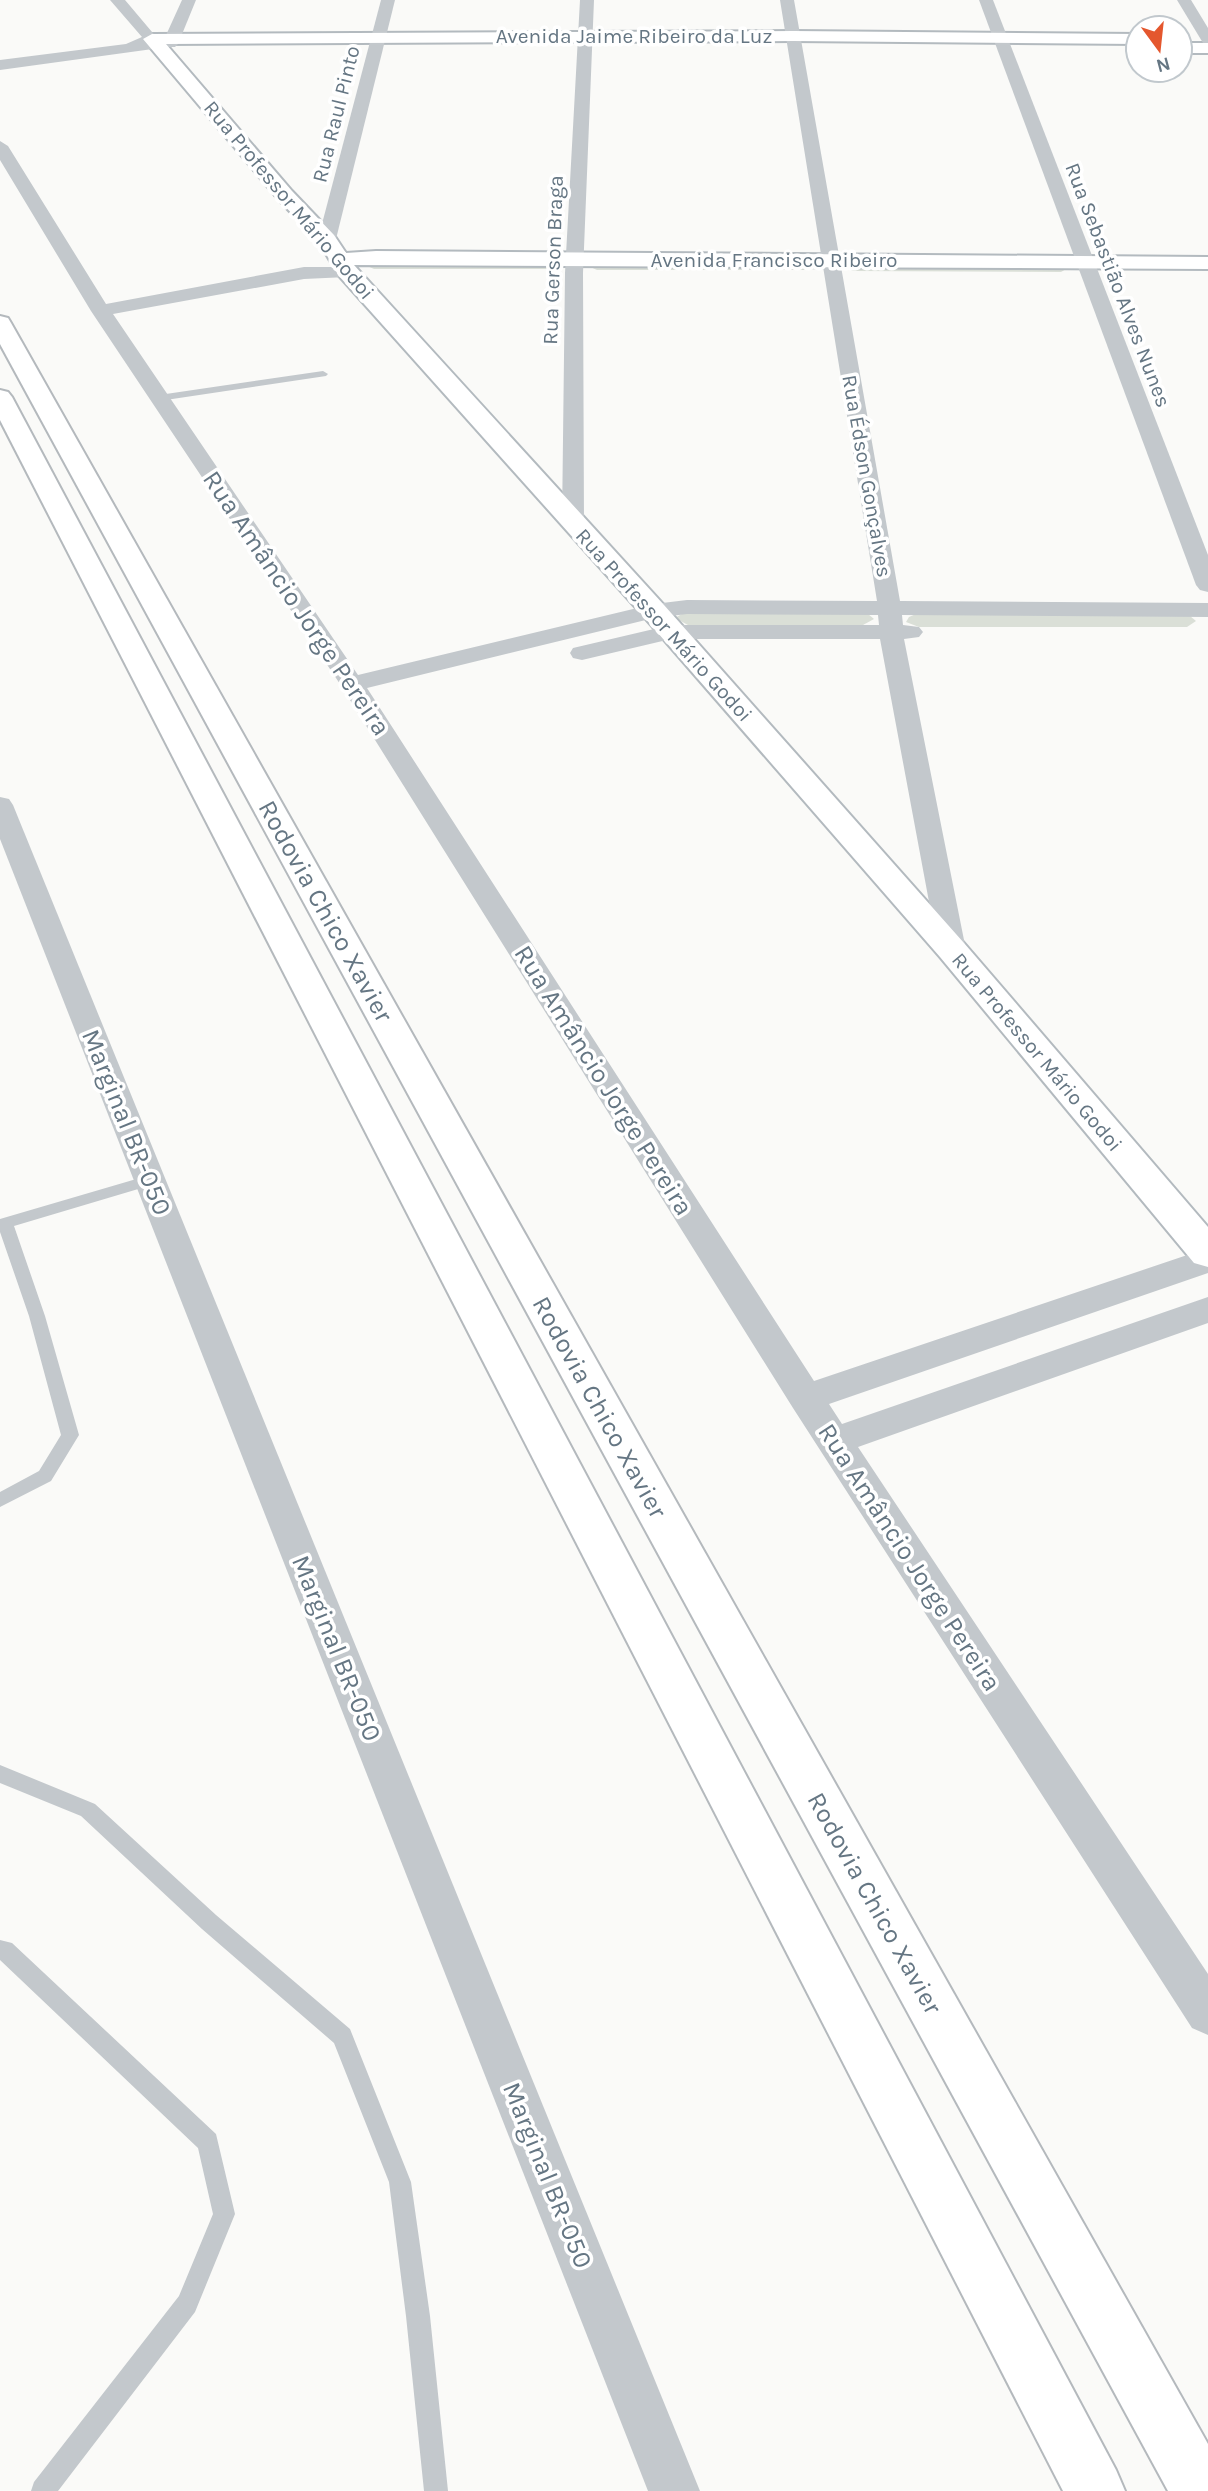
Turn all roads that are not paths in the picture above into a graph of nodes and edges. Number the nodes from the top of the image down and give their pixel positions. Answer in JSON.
{"nodes":[{"id":1,"x":117,"y":0,"type":"edge"},
{"id":2,"x":189,"y":0,"type":"edge"},
{"id":3,"x":388,"y":0,"type":"edge"},
{"id":4,"x":587,"y":0,"type":"edge"},
{"id":5,"x":787,"y":0,"type":"edge"},
{"id":6,"x":986,"y":0,"type":"edge"},
{"id":7,"x":1184,"y":0,"type":"edge"},
{"id":8,"x":1124,"y":39,"type":"edge"},
{"id":9,"x":1208,"y":39,"type":"edge"},
{"id":10,"x":162,"y":41,"type":"junction"},
{"id":11,"x":376,"y":41,"type":"junction"},
{"id":12,"x":585,"y":41,"type":"junction"},
{"id":13,"x":793,"y":41,"type":"junction"},
{"id":14,"x":1003,"y":43,"type":"junction"},
{"id":15,"x":1124,"y":47,"type":"edge"},
{"id":16,"x":0,"y":65,"type":"edge"},
{"id":17,"x":0,"y":146,"type":"edge"},
{"id":18,"x":327,"y":239,"type":"junction"},
{"id":19,"x":1208,"y":263,"type":"edge"},
{"id":20,"x":343,"y":266,"type":"junction"},
{"id":21,"x":574,"y":266,"type":"junction"},
{"id":22,"x":832,"y":266,"type":"junction"},
{"id":23,"x":1086,"y":268,"type":"junction"},
{"id":24,"x":1208,"y":273,"type":"edge"},
{"id":25,"x":101,"y":311,"type":"junction"},
{"id":26,"x":0,"y":323,"type":"edge"},
{"id":27,"x":323,"y":374,"type":"dead end"},
{"id":28,"x":0,"y":397,"type":"edge"},
{"id":29,"x":159,"y":398,"type":"junction"},
{"id":30,"x":14,"y":446,"type":"edge"},
{"id":31,"x":573,"y":522,"type":"junction"},
{"id":32,"x":1208,"y":585,"type":"edge"},
{"id":33,"x":1208,"y":610,"type":"edge"},
{"id":34,"x":662,"y":621,"type":"junction"},
{"id":35,"x":890,"y":621,"type":"junction"},
{"id":36,"x":939,"y":632,"type":"dead end"},
{"id":37,"x":1141,"y":633,"type":"dead end"},
{"id":38,"x":1208,"y":633,"type":"edge"},
{"id":39,"x":565,"y":657,"type":"dead end"},
{"id":40,"x":370,"y":696,"type":"junction"},
{"id":41,"x":0,"y":806,"type":"edge"},
{"id":42,"x":952,"y":950,"type":"junction"},
{"id":43,"x":150,"y":1180,"type":"junction"},
{"id":44,"x":2,"y":1224,"type":"edge"},
{"id":45,"x":1208,"y":1253,"type":"edge"},
{"id":46,"x":1208,"y":1261,"type":"edge"},
{"id":47,"x":1208,"y":1310,"type":"edge"},
{"id":48,"x":806,"y":1398,"type":"junction"},
{"id":49,"x":834,"y":1441,"type":"junction"},
{"id":50,"x":0,"y":1500,"type":"edge"},
{"id":51,"x":0,"y":1774,"type":"edge"},
{"id":52,"x":0,"y":1950,"type":"edge"},
{"id":53,"x":1208,"y":2013,"type":"edge"},
{"id":54,"x":43,"y":2491,"type":"edge"},
{"id":55,"x":436,"y":2491,"type":"edge"},
{"id":56,"x":674,"y":2491,"type":"edge"},
{"id":57,"x":1095,"y":2491,"type":"edge"},
{"id":58,"x":1201,"y":2491,"type":"edge"}],
"edges":[{"from":1,"to":10,"type":"street","name":"Rua Professor Mário Godoi"},
{"from":2,"to":10,"type":"street"},
{"from":3,"to":11,"type":"street","name":"Rua Raul Pinto"},
{"from":4,"to":12,"type":"street","name":"Rua Gerson Braga"},
{"from":5,"to":13,"type":"street","name":"Rua Édson Gonçalves"},
{"from":6,"to":14,"type":"street","name":"Rua Sebastião Alves Nunes"},
{"from":7,"to":9,"type":"street"},
{"from":8,"to":14,"type":"main road","name":"Avenida Jaime Ribeiro da Luz"},
{"from":10,"to":11,"type":"main road","name":"Avenida Jaime Ribeiro da Luz"},
{"from":10,"to":16,"type":"street","name":"Avenida Jaime Ribeiro da Luz"},
{"from":10,"to":18,"type":"main road","name":"Rua Professor Mário Godoi"},
{"from":11,"to":12,"type":"main road","name":"Avenida Jaime Ribeiro da Luz"},
{"from":11,"to":18,"type":"street","name":"Rua Raul Pinto"},
{"from":12,"to":13,"type":"main road","name":"Avenida Jaime Ribeiro da Luz"},
{"from":12,"to":21,"type":"street","name":"Rua Gerson Braga"},
{"from":13,"to":14,"type":"main road","name":"Avenida Jaime Ribeiro da Luz"},
{"from":13,"to":22,"type":"street","name":"Rua Édson Gonçalves"},
{"from":14,"to":15,"type":"main road","name":"Avenida Jaime Ribeiro da Luz"},
{"from":14,"to":23,"type":"street","name":"Rua Sebastião Alves Nunes"},
{"from":17,"to":25,"type":"street","name":"Rua Amâncio Jorge Pereira"},
{"from":18,"to":20,"type":"main road","name":"Rua Professor Mário Godoi"},
{"from":19,"to":23,"type":"main road","name":"Avenida Francisco Ribeiro"},
{"from":20,"to":21,"type":"main road","name":"Avenida Francisco Ribeiro"},
{"from":20,"to":25,"type":"street"},
{"from":20,"to":31,"type":"main road","name":"Rua Professor Mário Godoi"},
{"from":21,"to":22,"type":"main road","name":"Avenida Francisco Ribeiro"},
{"from":21,"to":31,"type":"street","name":"Rua Gerson Braga"},
{"from":22,"to":23,"type":"main road","name":"Avenida Francisco Ribeiro"},
{"from":22,"to":35,"type":"street","name":"Rua Édson Gonçalves"},
{"from":23,"to":24,"type":"main road","name":"Avenida Francisco Ribeiro"},
{"from":23,"to":32,"type":"street","name":"Rua Sebastião Alves Nunes"},
{"from":25,"to":29,"type":"street","name":"Rua Amâncio Jorge Pereira"},
{"from":26,"to":58,"type":"main road","name":"Rodovia Chico Xavier"},
{"from":27,"to":29,"type":"lane"},
{"from":28,"to":30,"type":"main road","name":"Rodovia Chico Xavier"},
{"from":29,"to":40,"type":"street","name":"Rua Amâncio Jorge Pereira"},
{"from":30,"to":57,"type":"main road","name":"Rodovia Chico Xavier"},
{"from":31,"to":34,"type":"main road","name":"Rua Professor Mário Godoi"},
{"from":33,"to":35,"type":"street"},
{"from":34,"to":35,"type":"street"},
{"from":34,"to":39,"type":"street"},
{"from":34,"to":40,"type":"street"},
{"from":34,"to":42,"type":"main road","name":"Rua Professor Mário Godoi"},
{"from":35,"to":36,"type":"street"},
{"from":35,"to":42,"type":"street","name":"Rua Édson Gonçalves"},
{"from":37,"to":38,"type":"street"},
{"from":40,"to":48,"type":"street","name":"Rua Amâncio Jorge Pereira"},
{"from":41,"to":43,"type":"street","name":"Marginal BR-050"},
{"from":42,"to":45,"type":"main road","name":"Rua Professor Mário Godoi"},
{"from":43,"to":44,"type":"lane"},
{"from":43,"to":56,"type":"street","name":"Marginal BR-050"},
{"from":44,"to":50,"type":"lane"},
{"from":46,"to":48,"type":"street"},
{"from":47,"to":49,"type":"street"},
{"from":48,"to":49,"type":"street","name":"Rua Amâncio Jorge Pereira"},
{"from":49,"to":53,"type":"street","name":"Rua Amâncio Jorge Pereira"},
{"from":51,"to":55,"type":"lane"},
{"from":52,"to":54,"type":"lane"}]}
